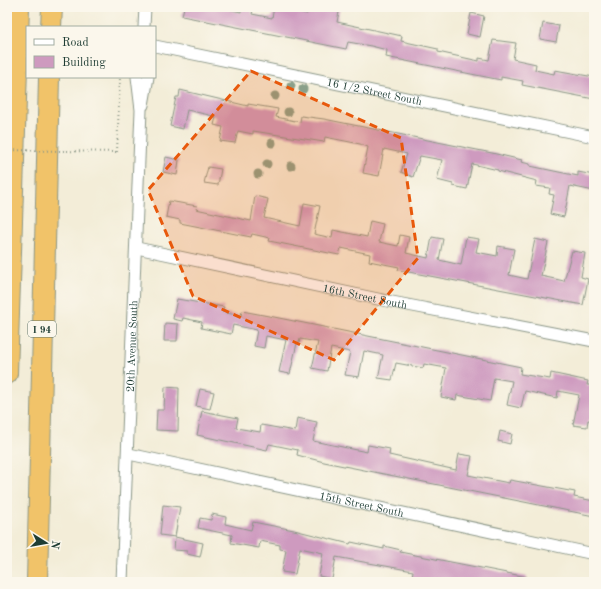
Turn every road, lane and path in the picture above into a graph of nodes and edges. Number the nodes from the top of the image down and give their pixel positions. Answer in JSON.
{"nodes":[{"id":1,"x":19,"y":7,"type":"edge"},
{"id":2,"x":52,"y":7,"type":"edge"},
{"id":3,"x":145,"y":7,"type":"edge"},
{"id":4,"x":51,"y":26,"type":"edge"},
{"id":5,"x":144,"y":26,"type":"edge"},
{"id":6,"x":156,"y":46,"type":"edge"},
{"id":7,"x":49,"y":78,"type":"edge"},
{"id":8,"x":120,"y":78,"type":"edge"},
{"id":9,"x":137,"y":78,"type":"edge"},
{"id":10,"x":148,"y":78,"type":"edge"},
{"id":11,"x":141,"y":110,"type":"junction"},
{"id":12,"x":594,"y":137,"type":"edge"},
{"id":13,"x":7,"y":150,"type":"edge"},
{"id":14,"x":137,"y":248,"type":"junction"},
{"id":15,"x":594,"y":341,"type":"edge"},
{"id":16,"x":7,"y":374,"type":"edge"},
{"id":17,"x":129,"y":454,"type":"junction"},
{"id":18,"x":594,"y":554,"type":"edge"},
{"id":19,"x":38,"y":582,"type":"edge"},
{"id":20,"x":122,"y":582,"type":"edge"}],
"edges":[{"from":1,"to":16,"type":"highway"},
{"from":2,"to":4,"type":"highway"},
{"from":3,"to":5,"type":"street"},
{"from":6,"to":12,"type":"street","name":"16 1/2 Street South"},
{"from":7,"to":19,"type":"highway","number":"I 94"},
{"from":8,"to":13,"type":"path","bridge":true},
{"from":9,"to":11,"type":"street","name":"20th Avenue South"},
{"from":10,"to":11,"type":"street","name":"20th Avenue South"},
{"from":11,"to":14,"type":"street","name":"20th Avenue South"},
{"from":14,"to":15,"type":"street","name":"16th Street South"},
{"from":14,"to":17,"type":"street","name":"20th Avenue South"},
{"from":17,"to":18,"type":"street","name":"15th Street South"},
{"from":17,"to":20,"type":"street","name":"20th Avenue South"}]}
